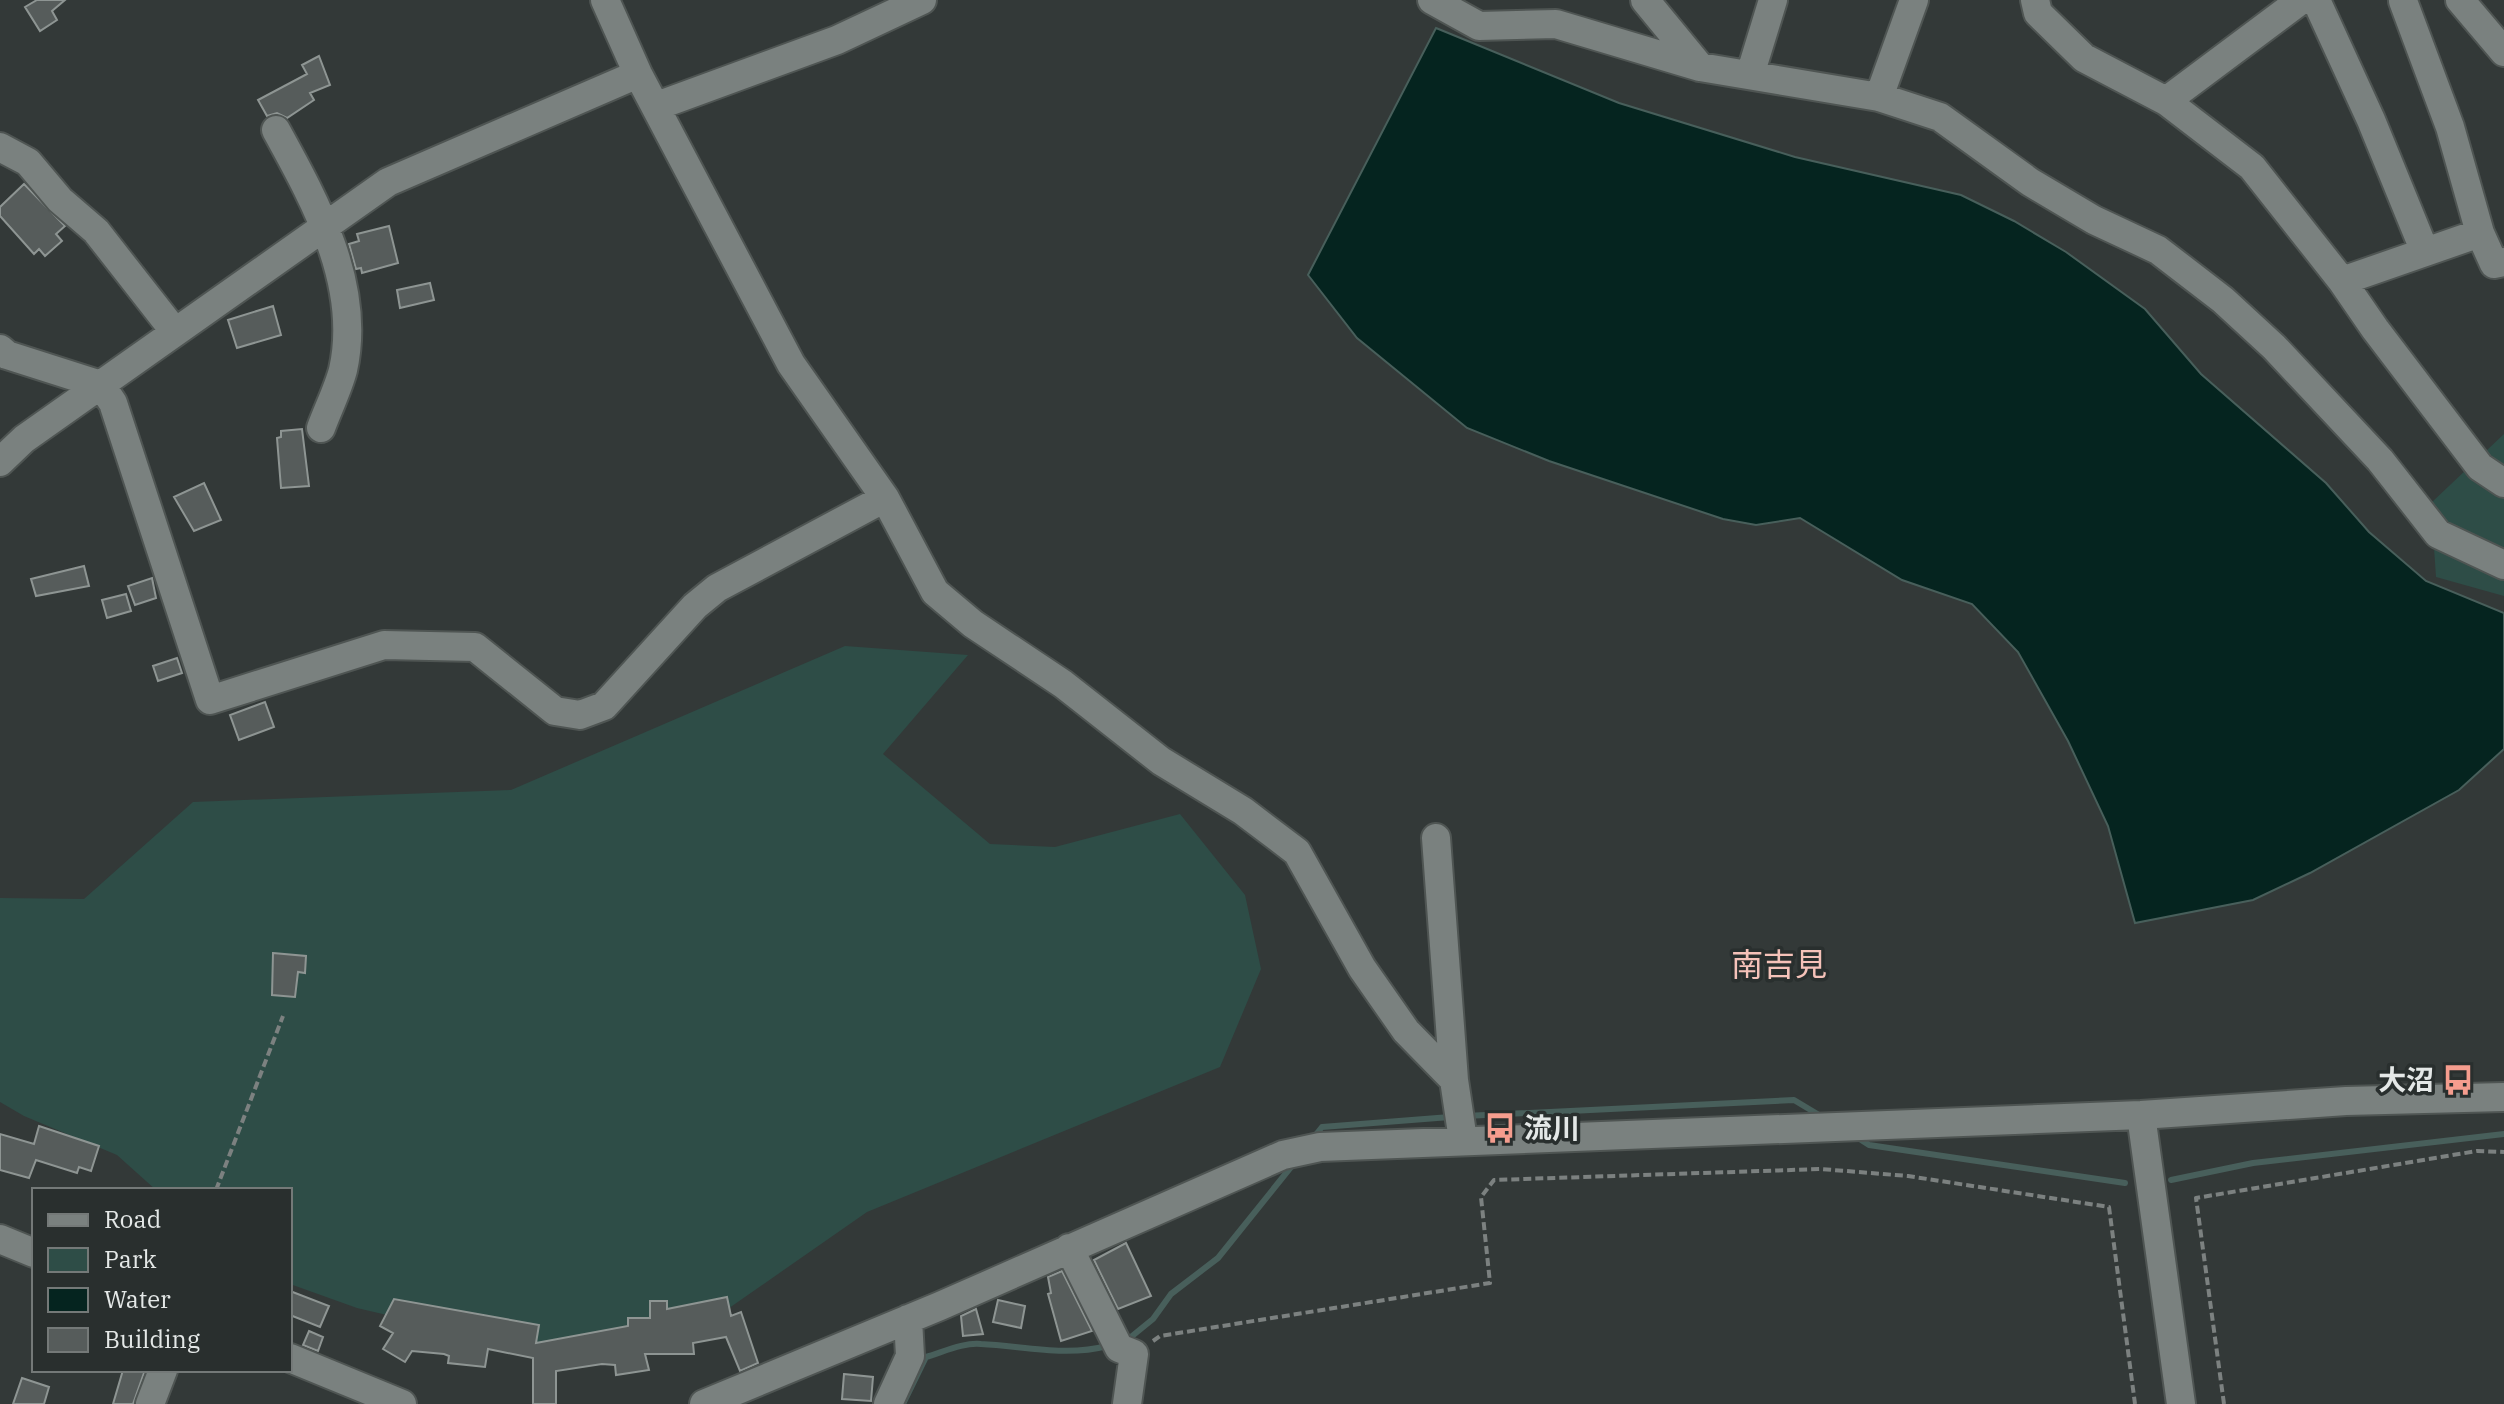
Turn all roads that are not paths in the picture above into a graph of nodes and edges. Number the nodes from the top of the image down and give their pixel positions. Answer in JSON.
{"nodes":[{"id":1,"x":605,"y":0,"type":"edge"},
{"id":2,"x":922,"y":0,"type":"edge"},
{"id":3,"x":1433,"y":0,"type":"edge"},
{"id":4,"x":1645,"y":0,"type":"edge"},
{"id":5,"x":1773,"y":0,"type":"edge"},
{"id":6,"x":1914,"y":0,"type":"edge"},
{"id":7,"x":2035,"y":0,"type":"edge"},
{"id":8,"x":2301,"y":0,"type":"edge"},
{"id":9,"x":2316,"y":0,"type":"edge"},
{"id":10,"x":2403,"y":0,"type":"edge"},
{"id":11,"x":2460,"y":0,"type":"edge"},
{"id":12,"x":2504,"y":52,"type":"edge"},
{"id":13,"x":1700,"y":67,"type":"junction"},
{"id":14,"x":638,"y":74,"type":"junction"},
{"id":15,"x":1750,"y":75,"type":"junction"},
{"id":16,"x":1879,"y":97,"type":"junction"},
{"id":17,"x":2166,"y":101,"type":"junction"},
{"id":18,"x":657,"y":106,"type":"junction"},
{"id":19,"x":276,"y":130,"type":"dead end"},
{"id":20,"x":0,"y":147,"type":"edge"},
{"id":21,"x":325,"y":226,"type":"junction"},
{"id":22,"x":2480,"y":233,"type":"junction"},
{"id":23,"x":2425,"y":252,"type":"junction"},
{"id":24,"x":2504,"y":262,"type":"edge"},
{"id":25,"x":2342,"y":281,"type":"junction"},
{"id":26,"x":175,"y":332,"type":"junction"},
{"id":27,"x":0,"y":349,"type":"edge"},
{"id":28,"x":101,"y":385,"type":"junction"},
{"id":29,"x":321,"y":428,"type":"dead end"},
{"id":30,"x":0,"y":462,"type":"edge"},
{"id":31,"x":2504,"y":483,"type":"edge"},
{"id":32,"x":885,"y":498,"type":"junction"},
{"id":33,"x":2504,"y":565,"type":"edge"},
{"id":34,"x":1436,"y":838,"type":"dead end"},
{"id":35,"x":1454,"y":1080,"type":"junction"},
{"id":36,"x":2504,"y":1097,"type":"edge"},
{"id":37,"x":2141,"y":1115,"type":"junction"},
{"id":38,"x":1463,"y":1140,"type":"junction"},
{"id":39,"x":0,"y":1239,"type":"edge"},
{"id":40,"x":1069,"y":1248,"type":"junction"},
{"id":41,"x":32,"y":1252,"type":"edge"},
{"id":42,"x":908,"y":1319,"type":"junction"},
{"id":43,"x":292,"y":1359,"type":"edge"},
{"id":44,"x":162,"y":1372,"type":"edge"},
{"id":45,"x":150,"y":1404,"type":"edge"},
{"id":46,"x":402,"y":1404,"type":"edge"},
{"id":47,"x":704,"y":1404,"type":"edge"},
{"id":48,"x":888,"y":1404,"type":"edge"},
{"id":49,"x":1127,"y":1404,"type":"edge"},
{"id":50,"x":2181,"y":1404,"type":"edge"}],
"edges":[{"from":1,"to":14,"type":"street"},
{"from":2,"to":18,"type":"street"},
{"from":3,"to":13,"type":"street"},
{"from":4,"to":13,"type":"street"},
{"from":5,"to":15,"type":"street"},
{"from":6,"to":16,"type":"street"},
{"from":7,"to":17,"type":"street"},
{"from":8,"to":17,"type":"street"},
{"from":9,"to":23,"type":"street"},
{"from":10,"to":22,"type":"street"},
{"from":11,"to":12,"type":"street"},
{"from":13,"to":15,"type":"street"},
{"from":14,"to":18,"type":"street"},
{"from":14,"to":21,"type":"street"},
{"from":15,"to":16,"type":"street"},
{"from":16,"to":33,"type":"street"},
{"from":17,"to":25,"type":"street"},
{"from":18,"to":32,"type":"street"},
{"from":19,"to":21,"type":"street"},
{"from":20,"to":26,"type":"street"},
{"from":21,"to":26,"type":"street"},
{"from":21,"to":29,"type":"street"},
{"from":22,"to":23,"type":"street"},
{"from":22,"to":24,"type":"street"},
{"from":23,"to":25,"type":"street"},
{"from":25,"to":31,"type":"street"},
{"from":26,"to":28,"type":"street"},
{"from":27,"to":28,"type":"street"},
{"from":28,"to":30,"type":"street"},
{"from":28,"to":32,"type":"street"},
{"from":32,"to":35,"type":"street"},
{"from":34,"to":35,"type":"street"},
{"from":35,"to":38,"type":"street"},
{"from":36,"to":37,"type":"street"},
{"from":37,"to":38,"type":"street"},
{"from":37,"to":50,"type":"street"},
{"from":38,"to":40,"type":"street"},
{"from":39,"to":41,"type":"street"},
{"from":40,"to":42,"type":"street"},
{"from":40,"to":49,"type":"street"},
{"from":42,"to":47,"type":"street"},
{"from":42,"to":48,"type":"street"},
{"from":43,"to":46,"type":"street"},
{"from":44,"to":45,"type":"street"}]}
